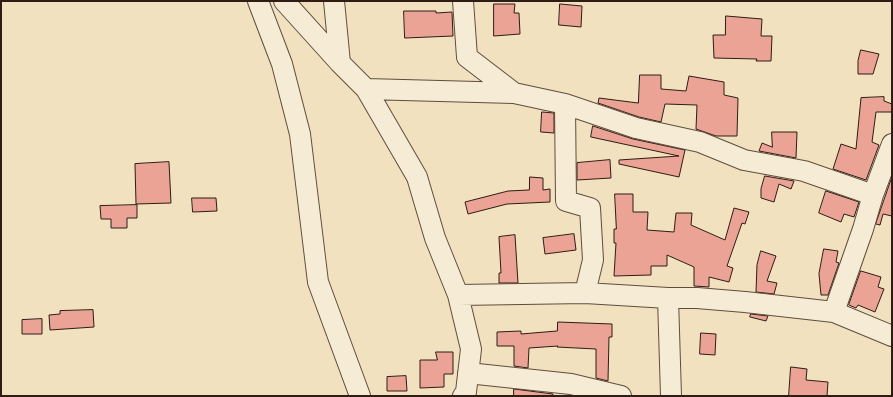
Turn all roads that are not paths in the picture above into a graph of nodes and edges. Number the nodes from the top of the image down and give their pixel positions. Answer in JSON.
{"nodes":[{"id":1,"x":258,"y":1,"type":"edge"},
{"id":2,"x":284,"y":1,"type":"edge"},
{"id":3,"x":334,"y":1,"type":"edge"},
{"id":4,"x":464,"y":1,"type":"edge"},
{"id":5,"x":340,"y":62,"type":"junction"},
{"id":6,"x":366,"y":89,"type":"junction"},
{"id":7,"x":514,"y":93,"type":"junction"},
{"id":8,"x":565,"y":104,"type":"junction"},
{"id":9,"x":892,"y":144,"type":"edge"},
{"id":10,"x":873,"y":196,"type":"junction"},
{"id":11,"x":585,"y":293,"type":"junction"},
{"id":12,"x":458,"y":295,"type":"junction"},
{"id":13,"x":668,"y":298,"type":"junction"},
{"id":14,"x":834,"y":312,"type":"junction"},
{"id":15,"x":892,"y":336,"type":"edge"},
{"id":16,"x":468,"y":372,"type":"junction"},
{"id":17,"x":360,"y":396,"type":"edge"},
{"id":18,"x":463,"y":396,"type":"edge"},
{"id":19,"x":621,"y":396,"type":"edge"},
{"id":20,"x":671,"y":396,"type":"edge"}],
"edges":[{"from":1,"to":17,"type":"street"},
{"from":2,"to":5,"type":"street"},
{"from":3,"to":5,"type":"street"},
{"from":4,"to":7,"type":"street"},
{"from":5,"to":6,"type":"street"},
{"from":6,"to":7,"type":"street"},
{"from":6,"to":12,"type":"street"},
{"from":7,"to":8,"type":"street"},
{"from":8,"to":10,"type":"street"},
{"from":8,"to":11,"type":"street"},
{"from":9,"to":10,"type":"street"},
{"from":10,"to":14,"type":"street"},
{"from":11,"to":12,"type":"street"},
{"from":11,"to":13,"type":"street"},
{"from":12,"to":16,"type":"street"},
{"from":13,"to":14,"type":"street"},
{"from":13,"to":20,"type":"street"},
{"from":14,"to":15,"type":"street"},
{"from":16,"to":18,"type":"street"},
{"from":16,"to":19,"type":"street"}]}
